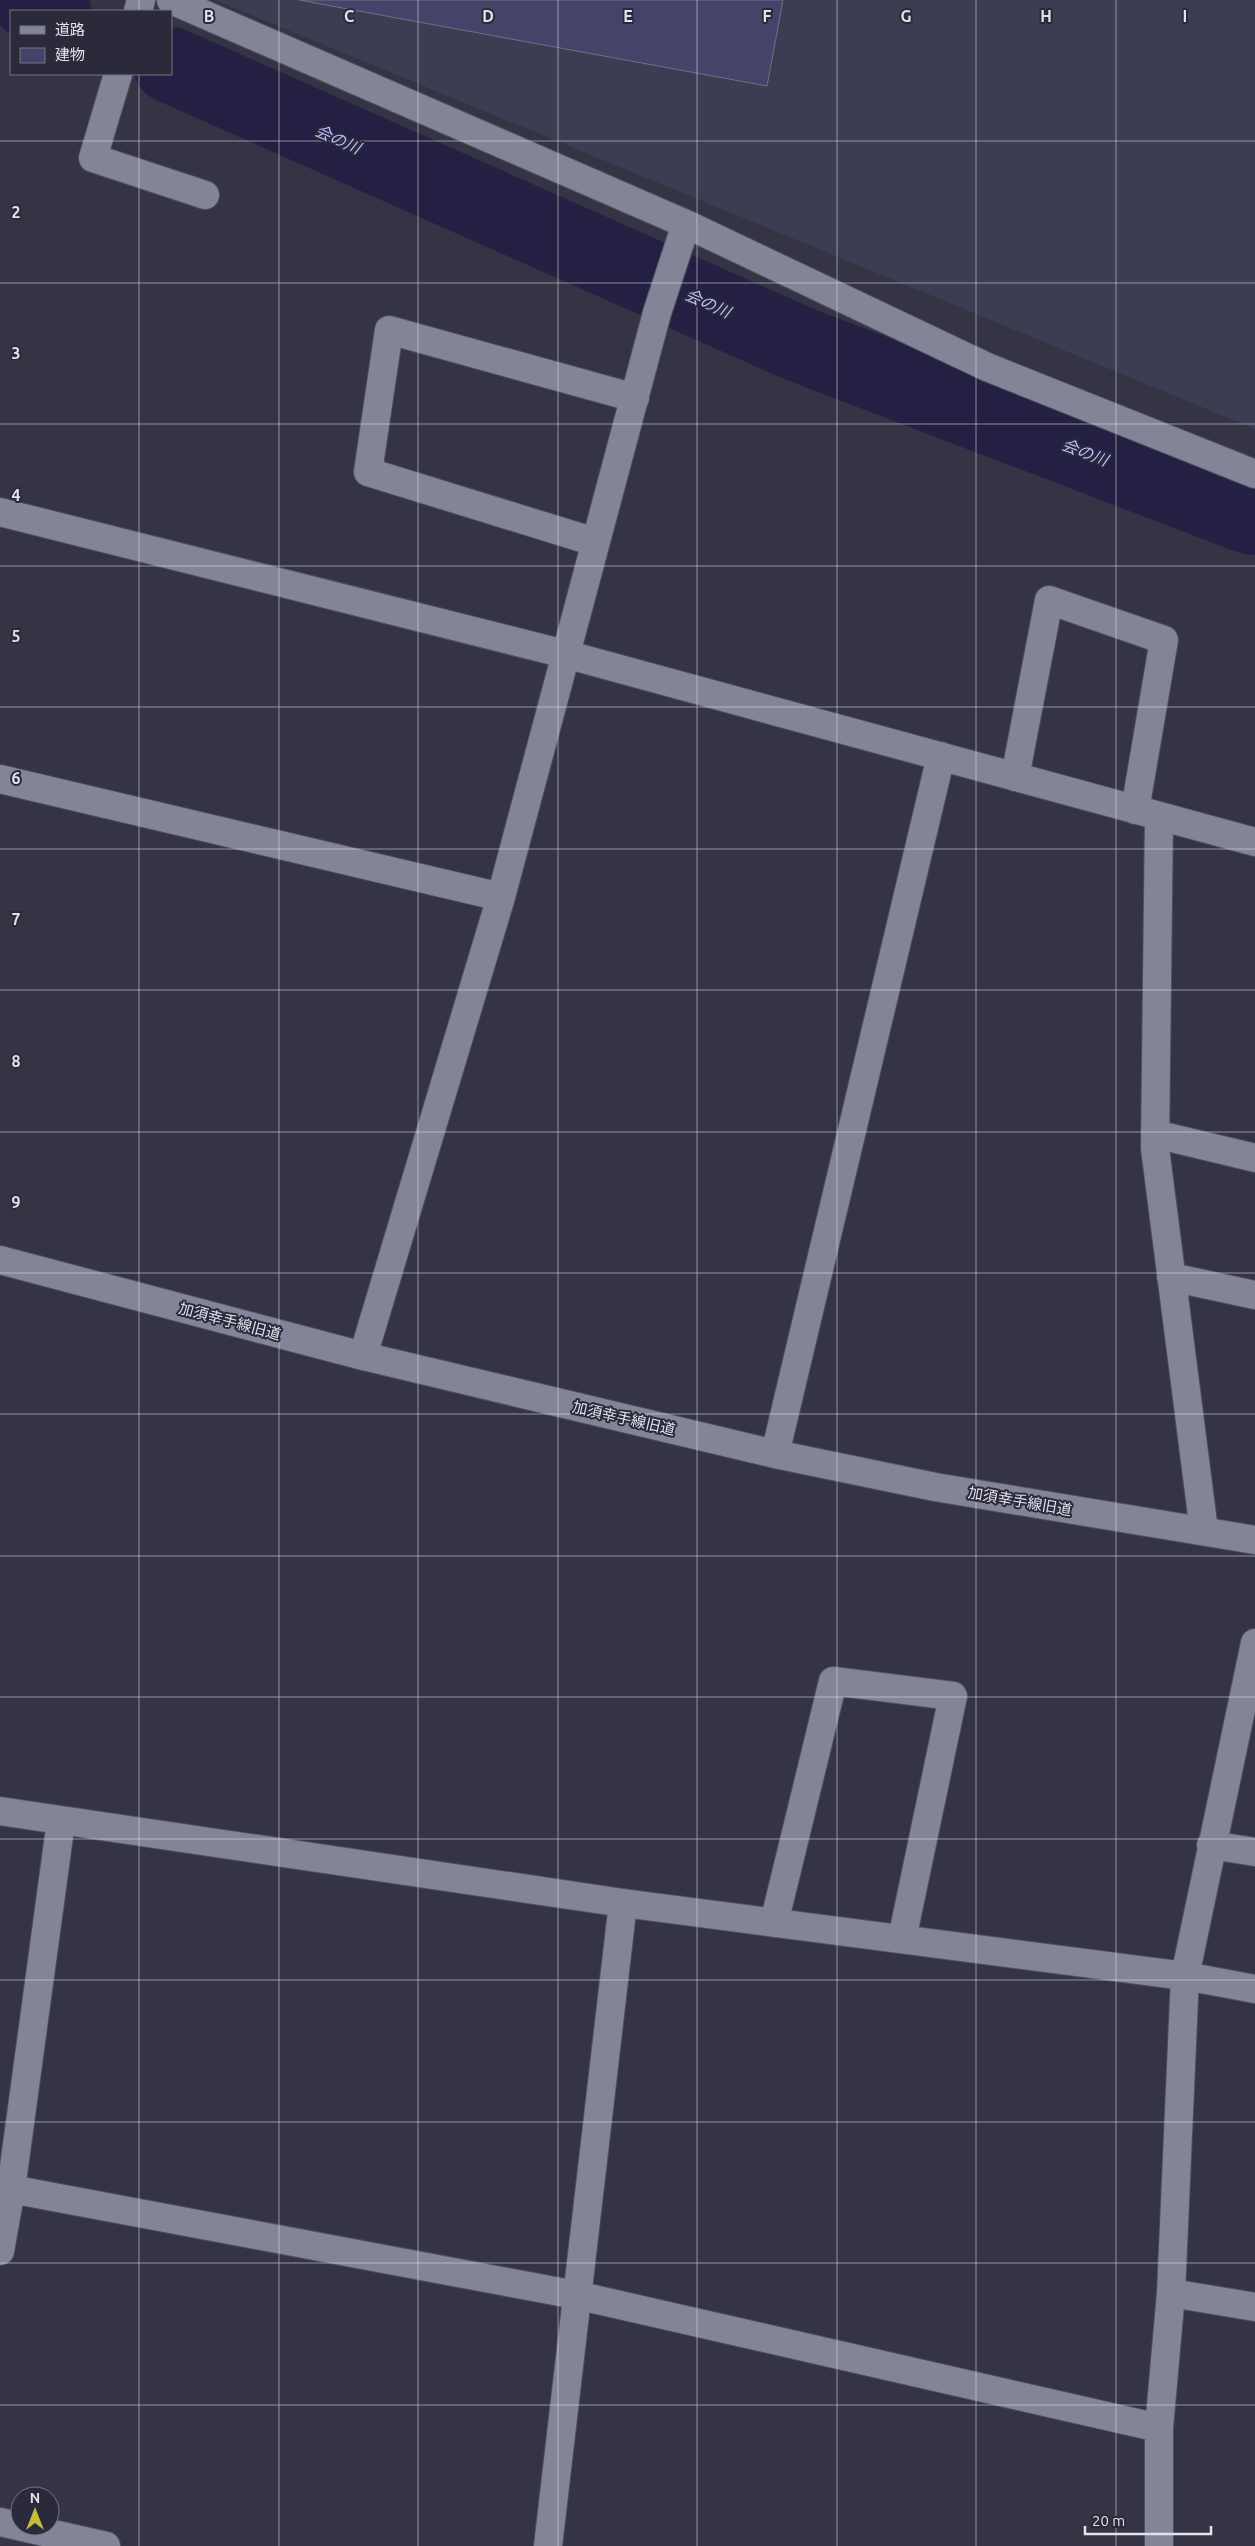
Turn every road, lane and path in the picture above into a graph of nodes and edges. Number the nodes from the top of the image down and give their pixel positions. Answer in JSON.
{"nodes":[{"id":1,"x":170,"y":0,"type":"edge"},
{"id":2,"x":118,"y":75,"type":"edge"},
{"id":3,"x":205,"y":195,"type":"dead end"},
{"id":4,"x":686,"y":224,"type":"junction"},
{"id":5,"x":634,"y":398,"type":"junction"},
{"id":6,"x":1255,"y":474,"type":"edge"},
{"id":7,"x":0,"y":512,"type":"edge"},
{"id":8,"x":595,"y":542,"type":"junction"},
{"id":9,"x":565,"y":654,"type":"junction"},
{"id":10,"x":941,"y":756,"type":"junction"},
{"id":11,"x":1015,"y":776,"type":"junction"},
{"id":12,"x":0,"y":779,"type":"edge"},
{"id":13,"x":1147,"y":813,"type":"junction"},
{"id":14,"x":1255,"y":842,"type":"edge"},
{"id":15,"x":501,"y":896,"type":"junction"},
{"id":16,"x":1155,"y":1134,"type":"junction"},
{"id":17,"x":1255,"y":1158,"type":"edge"},
{"id":18,"x":0,"y":1260,"type":"edge"},
{"id":19,"x":1171,"y":1277,"type":"junction"},
{"id":20,"x":1255,"y":1295,"type":"edge"},
{"id":21,"x":363,"y":1356,"type":"junction"},
{"id":22,"x":774,"y":1454,"type":"junction"},
{"id":23,"x":1204,"y":1532,"type":"junction"},
{"id":24,"x":1255,"y":1540,"type":"edge"},
{"id":25,"x":1255,"y":1643,"type":"edge"},
{"id":26,"x":0,"y":1811,"type":"edge"},
{"id":27,"x":61,"y":1821,"type":"junction"},
{"id":28,"x":1211,"y":1845,"type":"junction"},
{"id":29,"x":1255,"y":1852,"type":"edge"},
{"id":30,"x":623,"y":1903,"type":"junction"},
{"id":31,"x":774,"y":1923,"type":"junction"},
{"id":32,"x":902,"y":1939,"type":"junction"},
{"id":33,"x":1186,"y":1976,"type":"junction"},
{"id":34,"x":1255,"y":1990,"type":"edge"},
{"id":35,"x":6,"y":2188,"type":"edge"},
{"id":36,"x":0,"y":2250,"type":"edge"},
{"id":37,"x":1171,"y":2293,"type":"junction"},
{"id":38,"x":576,"y":2295,"type":"junction"},
{"id":39,"x":1255,"y":2308,"type":"edge"},
{"id":40,"x":1159,"y":2428,"type":"junction"},
{"id":41,"x":0,"y":2522,"type":"edge"},
{"id":42,"x":106,"y":2546,"type":"edge"},
{"id":43,"x":548,"y":2546,"type":"edge"},
{"id":44,"x":1159,"y":2546,"type":"edge"}],
"edges":[{"from":1,"to":4,"type":"street"},
{"from":2,"to":3,"type":"street"},
{"from":4,"to":5,"type":"street"},
{"from":4,"to":6,"type":"street"},
{"from":5,"to":8,"type":"street"},
{"from":5,"to":8,"type":"street"},
{"from":7,"to":9,"type":"street"},
{"from":8,"to":9,"type":"street"},
{"from":9,"to":10,"type":"street"},
{"from":9,"to":15,"type":"street"},
{"from":10,"to":11,"type":"street"},
{"from":10,"to":22,"type":"street"},
{"from":11,"to":13,"type":"street"},
{"from":11,"to":13,"type":"street"},
{"from":12,"to":15,"type":"street"},
{"from":13,"to":14,"type":"street"},
{"from":13,"to":16,"type":"street"},
{"from":15,"to":21,"type":"street"},
{"from":16,"to":17,"type":"street"},
{"from":16,"to":19,"type":"street"},
{"from":18,"to":21,"type":"street","name":"加須幸手線旧道"},
{"from":19,"to":20,"type":"street"},
{"from":19,"to":23,"type":"street"},
{"from":21,"to":22,"type":"street","name":"加須幸手線旧道"},
{"from":22,"to":23,"type":"street","name":"加須幸手線旧道"},
{"from":23,"to":24,"type":"street","name":"加須幸手線旧道"},
{"from":25,"to":28,"type":"street"},
{"from":26,"to":27,"type":"street"},
{"from":27,"to":30,"type":"street"},
{"from":27,"to":35,"type":"street"},
{"from":28,"to":29,"type":"street"},
{"from":28,"to":33,"type":"street"},
{"from":30,"to":31,"type":"street"},
{"from":30,"to":38,"type":"street"},
{"from":31,"to":32,"type":"street"},
{"from":31,"to":32,"type":"street"},
{"from":32,"to":33,"type":"street"},
{"from":33,"to":34,"type":"street"},
{"from":33,"to":37,"type":"street"},
{"from":35,"to":36,"type":"street"},
{"from":35,"to":38,"type":"street"},
{"from":37,"to":39,"type":"street"},
{"from":37,"to":40,"type":"street"},
{"from":38,"to":40,"type":"street"},
{"from":38,"to":43,"type":"street"},
{"from":40,"to":44,"type":"street"},
{"from":41,"to":42,"type":"street"}]}
